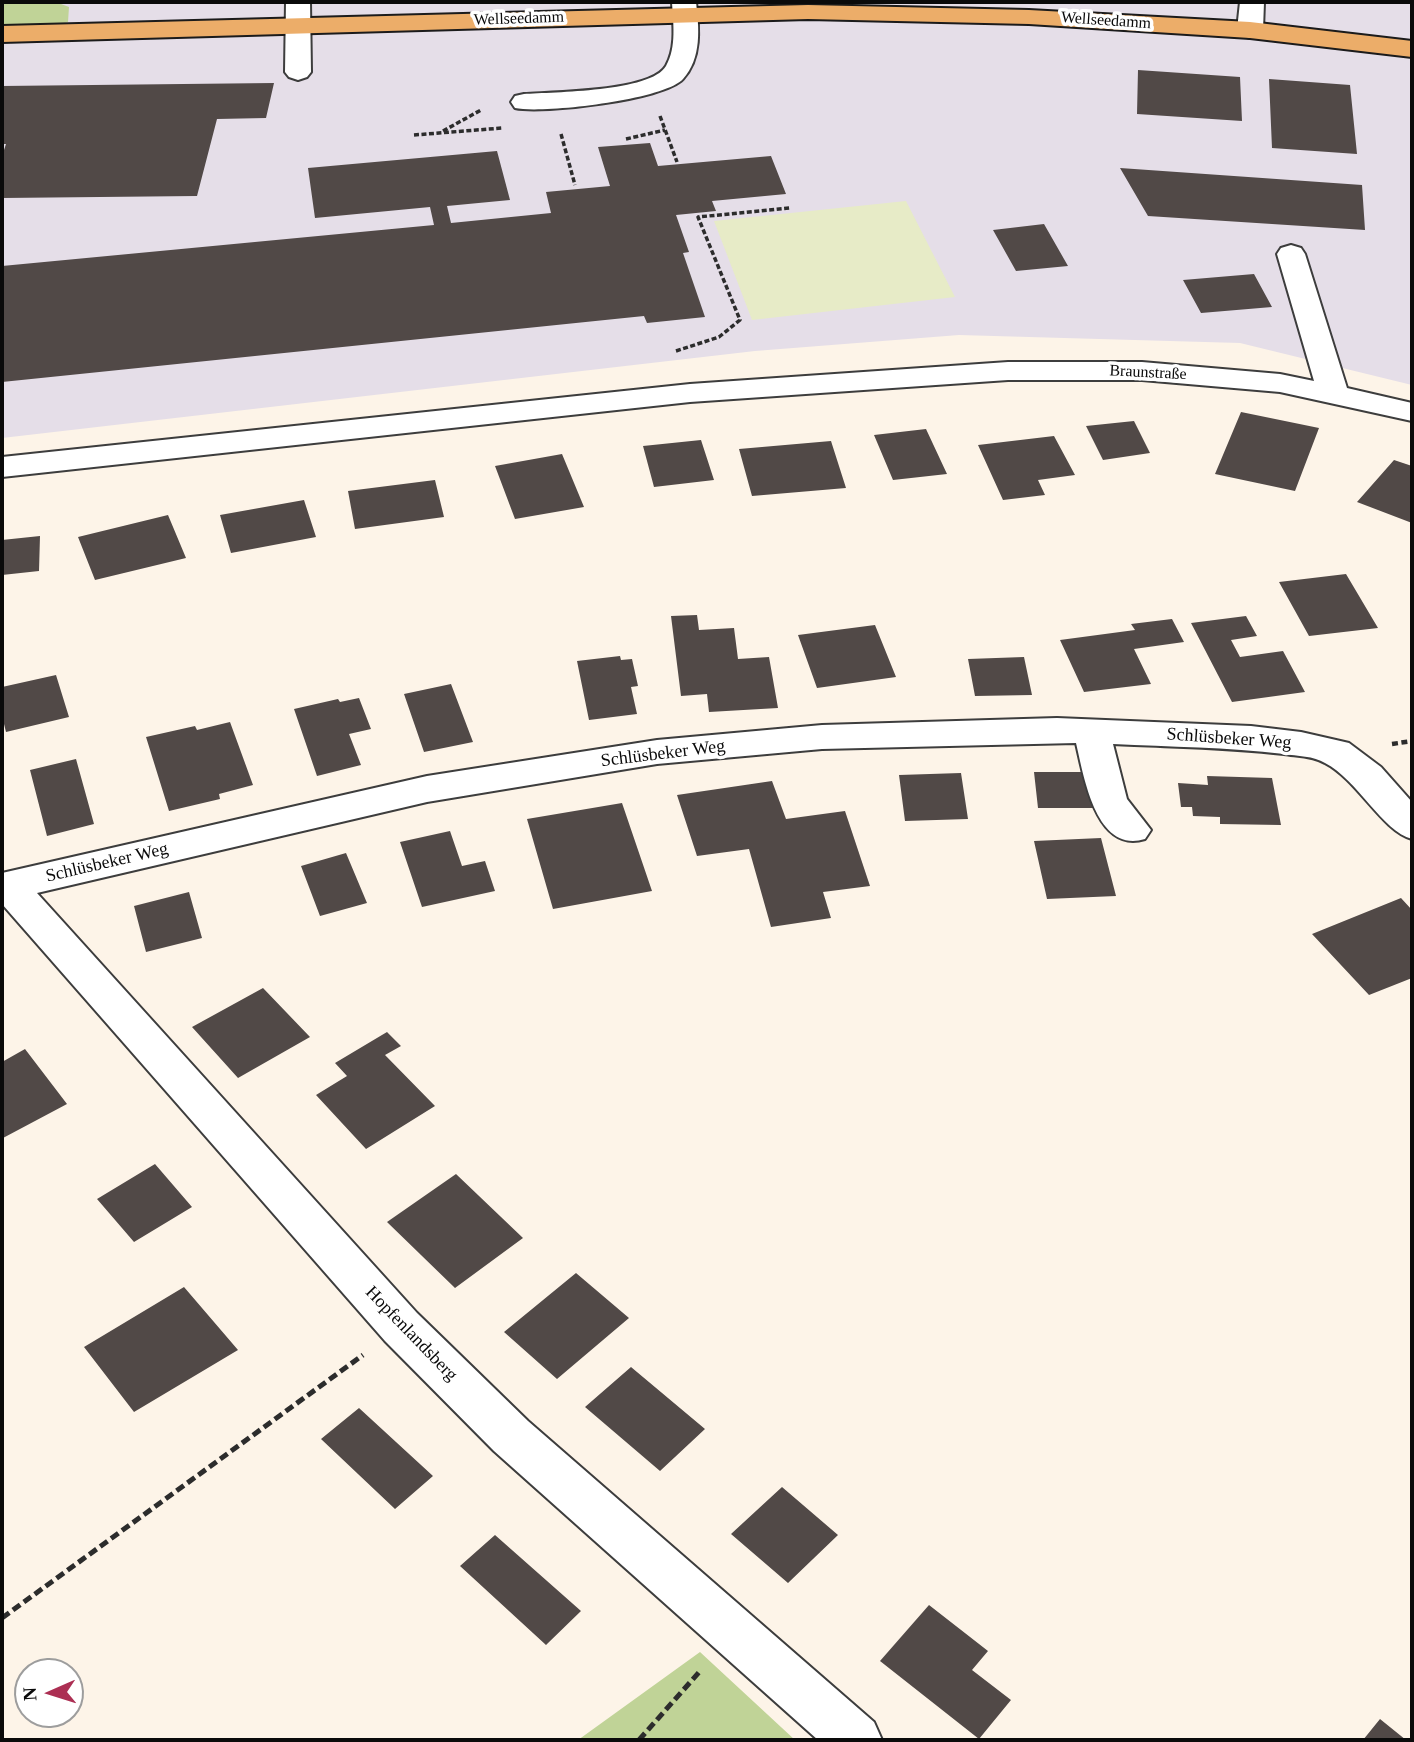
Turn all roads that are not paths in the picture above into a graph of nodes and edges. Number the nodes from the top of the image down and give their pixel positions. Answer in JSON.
{"nodes":[{"id":1,"x":1252,"y":2,"type":"edge"},
{"id":2,"x":685,"y":8,"type":"edge"},
{"id":3,"x":297,"y":14,"type":"edge"},
{"id":4,"x":1250,"y":30,"type":"junction"},
{"id":5,"x":2,"y":34,"type":"edge"},
{"id":6,"x":1412,"y":49,"type":"edge"},
{"id":7,"x":298,"y":72,"type":"dead end"},
{"id":8,"x":537,"y":101,"type":"road end"},
{"id":9,"x":1291,"y":254,"type":"dead end"},
{"id":10,"x":1333,"y":394,"type":"junction"},
{"id":11,"x":1412,"y":412,"type":"edge"},
{"id":12,"x":2,"y":467,"type":"edge"},
{"id":13,"x":1091,"y":731,"type":"junction"},
{"id":14,"x":1412,"y":826,"type":"edge"},
{"id":15,"x":1132,"y":830,"type":"dead end"},
{"id":16,"x":5,"y":886,"type":"edge"},
{"id":17,"x":856,"y":1740,"type":"edge"}],
"edges":[{"from":1,"to":4,"type":"street"},
{"from":2,"to":3,"type":"main road","name":"Wellseedamm"},
{"from":2,"to":4,"type":"main road","name":"Wellseedamm"},
{"from":2,"to":8,"type":"street"},
{"from":3,"to":5,"type":"main road","name":"Wellseedamm"},
{"from":3,"to":7,"type":"street"},
{"from":4,"to":6,"type":"main road","name":"Wellseedamm"},
{"from":9,"to":10,"type":"street"},
{"from":10,"to":11,"type":"street","name":"Braunstraße"},
{"from":10,"to":12,"type":"street","name":"Braunstraße"},
{"from":13,"to":14,"type":"street","name":"Schlüsbeker Weg"},
{"from":13,"to":15,"type":"street"},
{"from":13,"to":16,"type":"street","name":"Schlüsbeker Weg"},
{"from":16,"to":17,"type":"street","name":"Hopfenlandsberg"}]}
